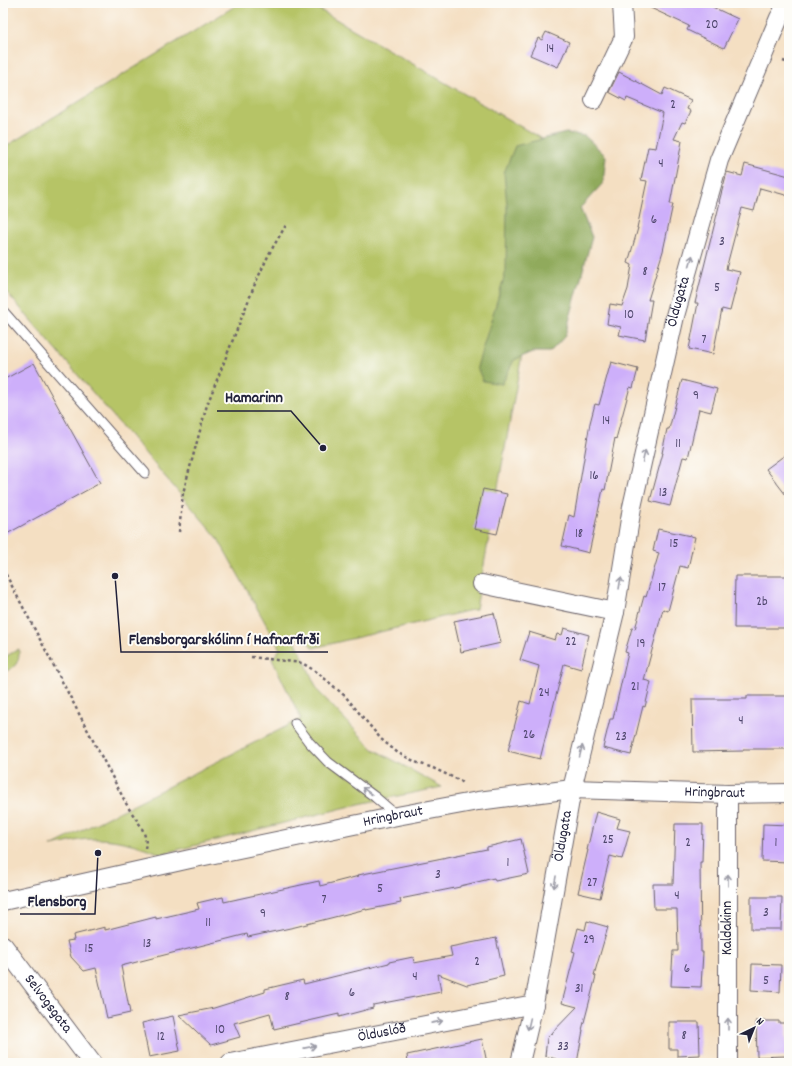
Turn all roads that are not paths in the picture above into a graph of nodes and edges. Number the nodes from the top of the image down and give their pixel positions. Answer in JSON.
{"nodes":[{"id":1,"x":622,"y":3,"type":"edge"},
{"id":2,"x":787,"y":4,"type":"edge"},
{"id":3,"x":594,"y":100,"type":"dead end"},
{"id":4,"x":3,"y":310,"type":"edge"},
{"id":5,"x":145,"y":473,"type":"dead end"},
{"id":6,"x":482,"y":584,"type":"dead end"},
{"id":7,"x":615,"y":612,"type":"junction"},
{"id":8,"x":295,"y":723,"type":"dead end"},
{"id":9,"x":572,"y":789,"type":"junction"},
{"id":10,"x":789,"y":793,"type":"edge"},
{"id":11,"x":728,"y":794,"type":"junction"},
{"id":12,"x":397,"y":816,"type":"junction"},
{"id":13,"x":3,"y":900,"type":"edge"},
{"id":14,"x":3,"y":945,"type":"edge"},
{"id":15,"x":534,"y":1004,"type":"junction"},
{"id":16,"x":92,"y":1063,"type":"edge"},
{"id":17,"x":230,"y":1063,"type":"edge"},
{"id":18,"x":520,"y":1063,"type":"edge"},
{"id":19,"x":728,"y":1063,"type":"edge"}],
"edges":[{"from":1,"to":3,"type":"street"},
{"from":7,"to":2,"type":"street","name":"Öldugata","one_way":true},
{"from":4,"to":5,"type":"lane"},
{"from":6,"to":7,"type":"street"},
{"from":9,"to":7,"type":"street","name":"Öldugata","one_way":true},
{"from":12,"to":8,"type":"lane","one_way":true},
{"from":9,"to":11,"type":"street","name":"Hringbraut"},
{"from":9,"to":12,"type":"street","name":"Hringbraut"},
{"from":9,"to":15,"type":"street","name":"Öldugata","one_way":true},
{"from":10,"to":11,"type":"street","name":"Hringbraut"},
{"from":19,"to":11,"type":"street","name":"Kaldakinn","one_way":true},
{"from":12,"to":13,"type":"street","name":"Hringbraut"},
{"from":14,"to":16,"type":"street","name":"Selvogsgata"},
{"from":17,"to":15,"type":"street","name":"Ölduslóð","one_way":true},
{"from":15,"to":18,"type":"street","name":"Öldugata","one_way":true}]}
